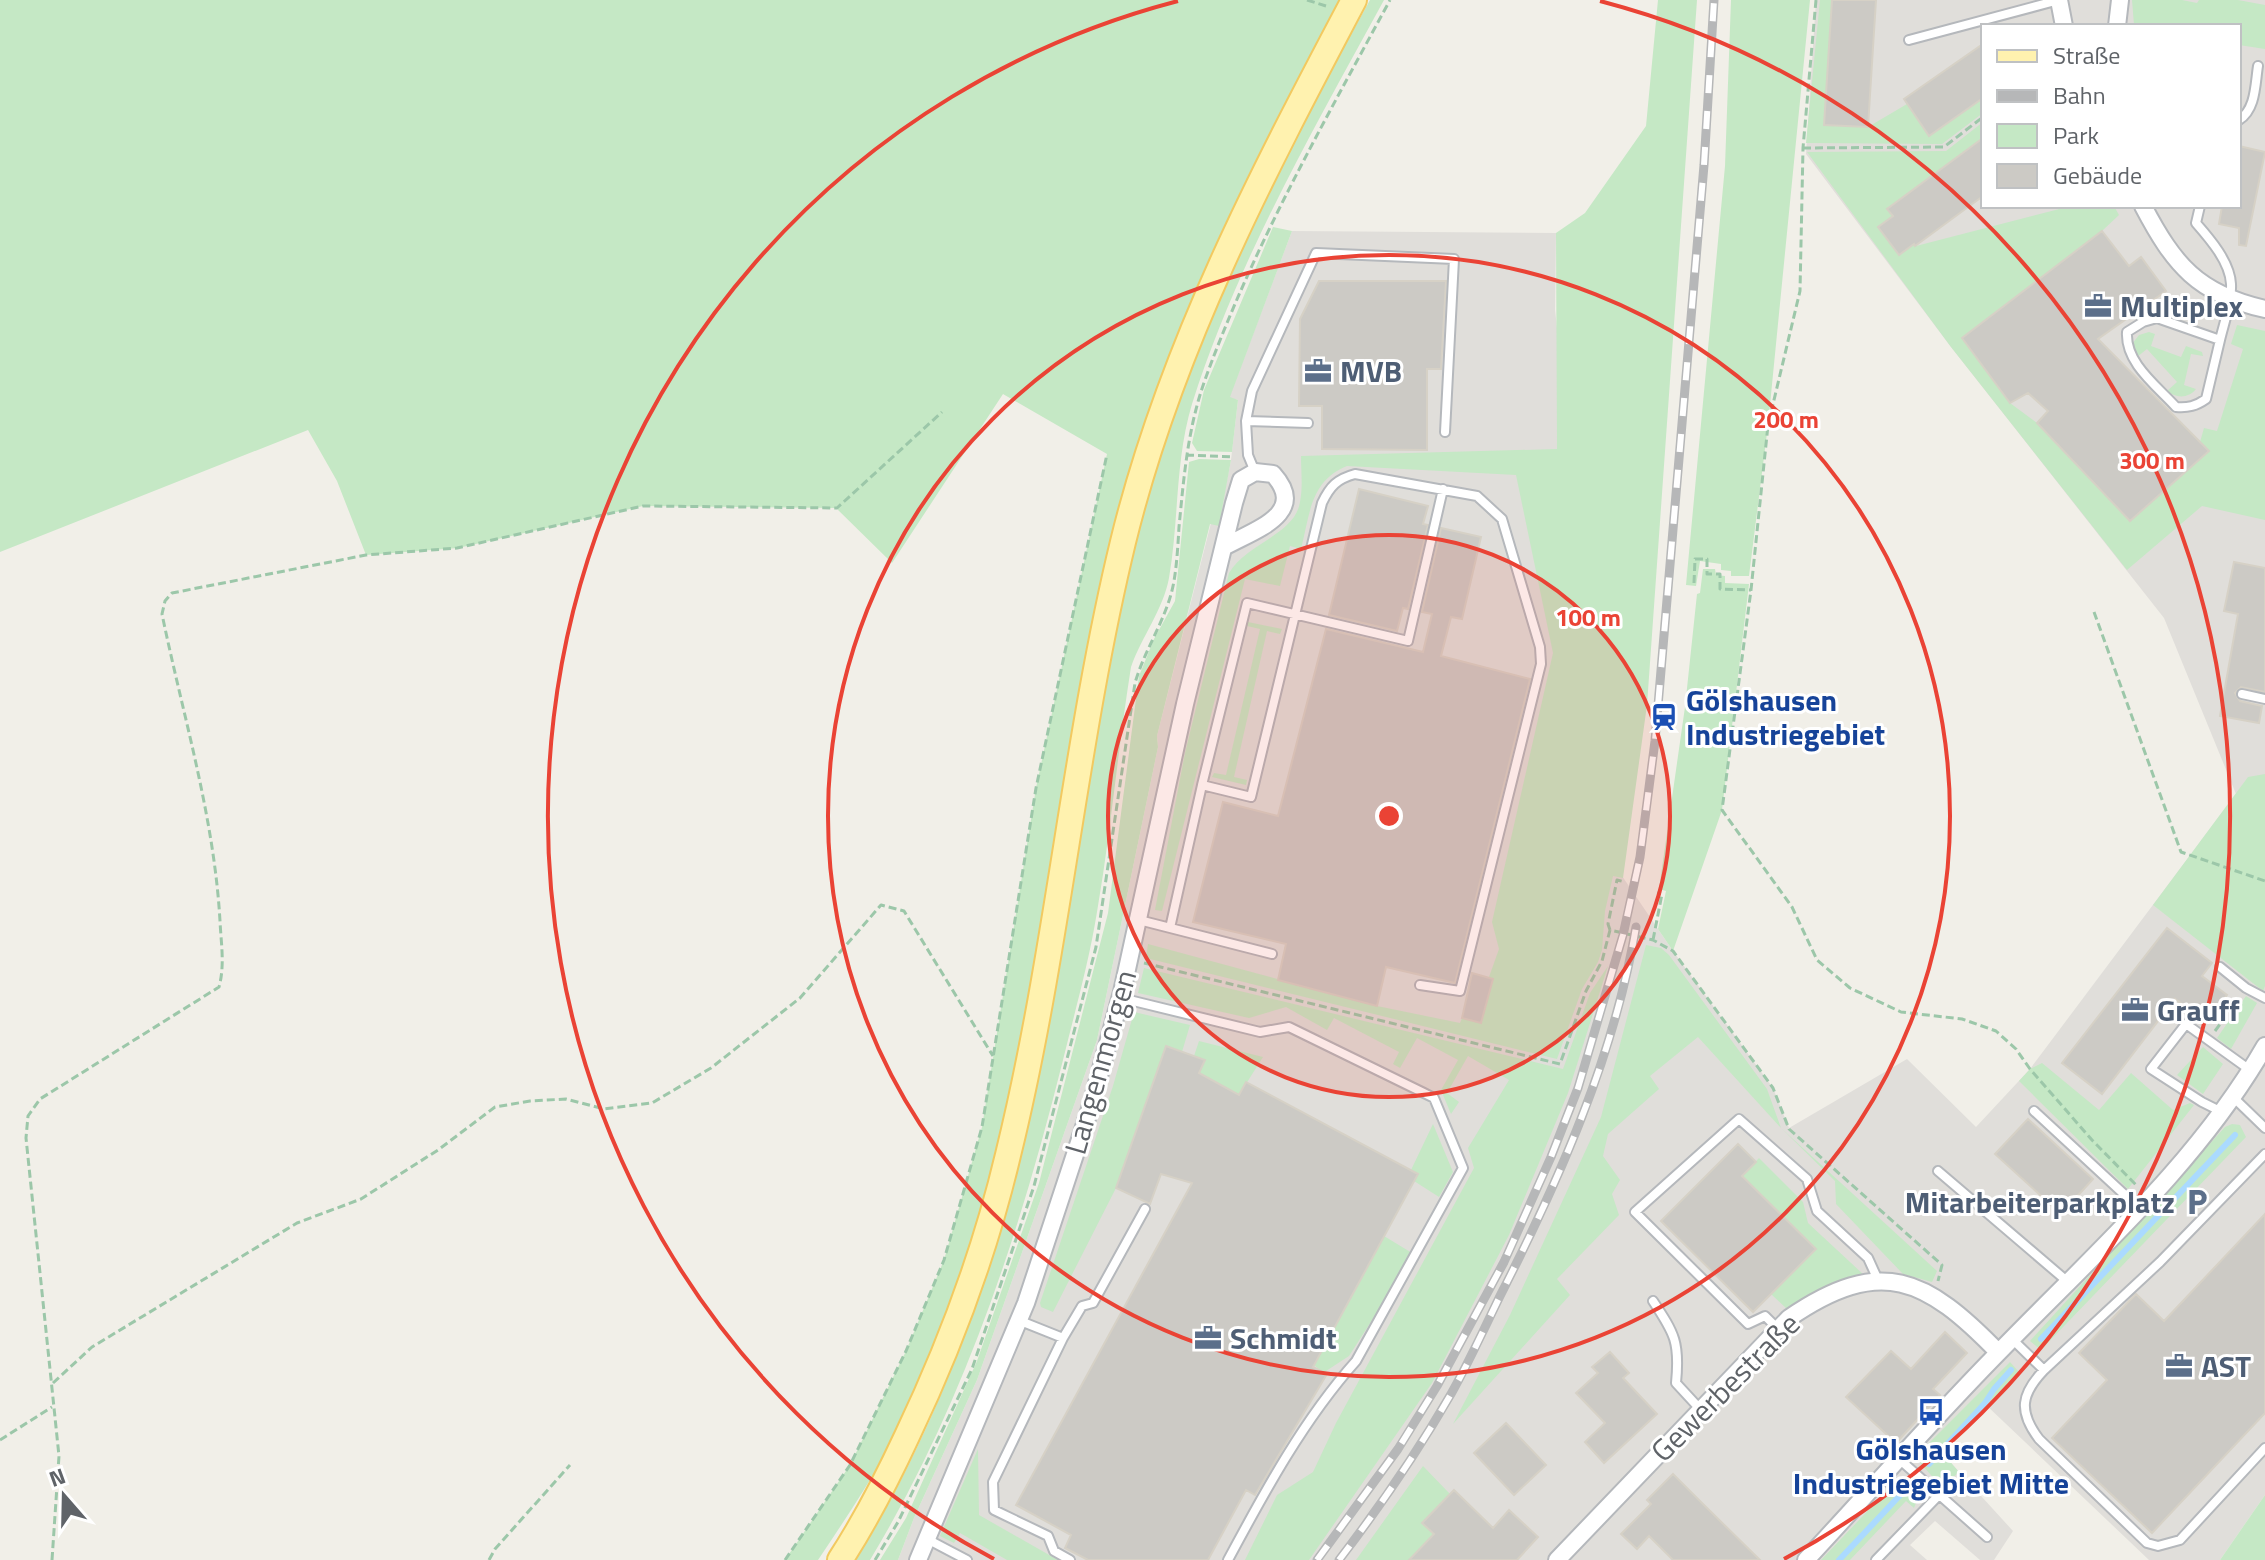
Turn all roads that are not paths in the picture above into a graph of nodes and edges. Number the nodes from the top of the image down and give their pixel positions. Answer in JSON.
{"nodes":[{"id":1,"x":1354,"y":0,"type":"edge"},
{"id":2,"x":2059,"y":0,"type":"edge"},
{"id":3,"x":2120,"y":0,"type":"edge"},
{"id":4,"x":2064,"y":24,"type":"edge"},
{"id":5,"x":2117,"y":24,"type":"edge"},
{"id":6,"x":1909,"y":40,"type":"dead end"},
{"id":7,"x":2258,"y":66,"type":"dead end"},
{"id":8,"x":2241,"y":119,"type":"edge"},
{"id":9,"x":2144,"y":208,"type":"edge"},
{"id":10,"x":2200,"y":208,"type":"edge"},
{"id":11,"x":2229,"y":300,"type":"junction"},
{"id":12,"x":2265,"y":309,"type":"edge"},
{"id":13,"x":2220,"y":340,"type":"junction"},
{"id":14,"x":1246,"y":421,"type":"junction"},
{"id":15,"x":1308,"y":423,"type":"dead end"},
{"id":16,"x":1445,"y":432,"type":"dead end"},
{"id":17,"x":1251,"y":473,"type":"junction"},
{"id":18,"x":1443,"y":489,"type":"junction"},
{"id":19,"x":1224,"y":547,"type":"junction"},
{"id":20,"x":1294,"y":614,"type":"junction"},
{"id":21,"x":2242,"y":694,"type":"dead end"},
{"id":22,"x":2265,"y":699,"type":"edge"},
{"id":23,"x":1202,"y":785,"type":"junction"},
{"id":24,"x":1139,"y":920,"type":"junction"},
{"id":25,"x":1170,"y":928,"type":"junction"},
{"id":26,"x":1272,"y":954,"type":"dead end"},
{"id":27,"x":2220,"y":967,"type":"dead end"},
{"id":28,"x":1420,"y":985,"type":"dead end"},
{"id":29,"x":1121,"y":998,"type":"junction"},
{"id":30,"x":2265,"y":998,"type":"edge"},
{"id":31,"x":2265,"y":1046,"type":"edge"},
{"id":32,"x":2251,"y":1071,"type":"junction"},
{"id":33,"x":2234,"y":1098,"type":"junction"},
{"id":34,"x":2034,"y":1111,"type":"dead end"},
{"id":35,"x":2223,"y":1112,"type":"junction"},
{"id":36,"x":2265,"y":1128,"type":"edge"},
{"id":37,"x":2265,"y":1154,"type":"edge"},
{"id":38,"x":1938,"y":1171,"type":"dead end"},
{"id":39,"x":2144,"y":1202,"type":"junction"},
{"id":40,"x":1145,"y":1209,"type":"dead end"},
{"id":41,"x":1878,"y":1280,"type":"junction"},
{"id":42,"x":2068,"y":1282,"type":"junction"},
{"id":43,"x":1653,"y":1301,"type":"dead end"},
{"id":44,"x":1018,"y":1320,"type":"junction"},
{"id":45,"x":1778,"y":1329,"type":"junction"},
{"id":46,"x":1063,"y":1338,"type":"junction"},
{"id":47,"x":2012,"y":1339,"type":"junction"},
{"id":48,"x":1998,"y":1352,"type":"junction"},
{"id":49,"x":2044,"y":1370,"type":"junction"},
{"id":50,"x":1700,"y":1409,"type":"junction"},
{"id":51,"x":2265,"y":1448,"type":"edge"},
{"id":52,"x":1899,"y":1459,"type":"junction"},
{"id":53,"x":1939,"y":1495,"type":"junction"},
{"id":54,"x":1987,"y":1537,"type":"dead end"},
{"id":55,"x":926,"y":1538,"type":"junction"},
{"id":56,"x":1880,"y":1559,"type":"edge"},
{"id":57,"x":840,"y":1560,"type":"edge"},
{"id":58,"x":918,"y":1560,"type":"edge"},
{"id":59,"x":967,"y":1560,"type":"edge"},
{"id":60,"x":1070,"y":1560,"type":"edge"},
{"id":61,"x":1228,"y":1560,"type":"edge"},
{"id":62,"x":1557,"y":1560,"type":"edge"},
{"id":63,"x":1806,"y":1560,"type":"edge"}],
"edges":[{"from":1,"to":57,"type":"main road"},
{"from":2,"to":4,"type":"street"},
{"from":2,"to":6,"type":"lane"},
{"from":3,"to":5,"type":"street"},
{"from":7,"to":8,"type":"lane"},
{"from":9,"to":11,"type":"street"},
{"from":10,"to":11,"type":"lane"},
{"from":11,"to":12,"type":"street"},
{"from":11,"to":13,"type":"lane"},
{"from":13,"to":13,"type":"lane"},
{"from":14,"to":15,"type":"lane"},
{"from":14,"to":16,"type":"lane"},
{"from":14,"to":17,"type":"lane"},
{"from":17,"to":19,"type":"street","name":"Langenmorgen"},
{"from":17,"to":19,"type":"street"},
{"from":18,"to":20,"type":"lane"},
{"from":18,"to":20,"type":"lane"},
{"from":18,"to":28,"type":"lane"},
{"from":19,"to":24,"type":"street","name":"Langenmorgen"},
{"from":20,"to":23,"type":"lane"},
{"from":20,"to":23,"type":"lane"},
{"from":21,"to":22,"type":"lane"},
{"from":23,"to":25,"type":"lane"},
{"from":24,"to":25,"type":"lane"},
{"from":24,"to":29,"type":"street","name":"Langenmorgen"},
{"from":25,"to":26,"type":"lane"},
{"from":27,"to":30,"type":"lane"},
{"from":29,"to":44,"type":"street","name":"Langenmorgen"},
{"from":29,"to":61,"type":"lane"},
{"from":31,"to":32,"type":"street"},
{"from":32,"to":33,"type":"street"},
{"from":32,"to":35,"type":"lane"},
{"from":33,"to":35,"type":"street"},
{"from":33,"to":36,"type":"lane"},
{"from":34,"to":39,"type":"lane"},
{"from":35,"to":39,"type":"street"},
{"from":37,"to":49,"type":"lane"},
{"from":38,"to":42,"type":"lane"},
{"from":39,"to":42,"type":"street"},
{"from":40,"to":46,"type":"lane"},
{"from":41,"to":45,"type":"street","name":"Gewerbestraße"},
{"from":41,"to":45,"type":"lane"},
{"from":41,"to":48,"type":"street","name":"Gewerbestraße"},
{"from":42,"to":47,"type":"street"},
{"from":43,"to":50,"type":"lane"},
{"from":44,"to":46,"type":"lane"},
{"from":44,"to":55,"type":"street","name":"Langenmorgen"},
{"from":45,"to":50,"type":"street","name":"Gewerbestraße"},
{"from":46,"to":60,"type":"lane"},
{"from":47,"to":48,"type":"street"},
{"from":47,"to":49,"type":"lane"},
{"from":48,"to":52,"type":"street"},
{"from":49,"to":51,"type":"lane"},
{"from":50,"to":62,"type":"street","name":"Gewerbestraße"},
{"from":52,"to":53,"type":"lane"},
{"from":52,"to":63,"type":"street"},
{"from":53,"to":54,"type":"lane"},
{"from":53,"to":56,"type":"lane"},
{"from":55,"to":58,"type":"street","name":"Langenmorgen"},
{"from":55,"to":59,"type":"lane"}]}
